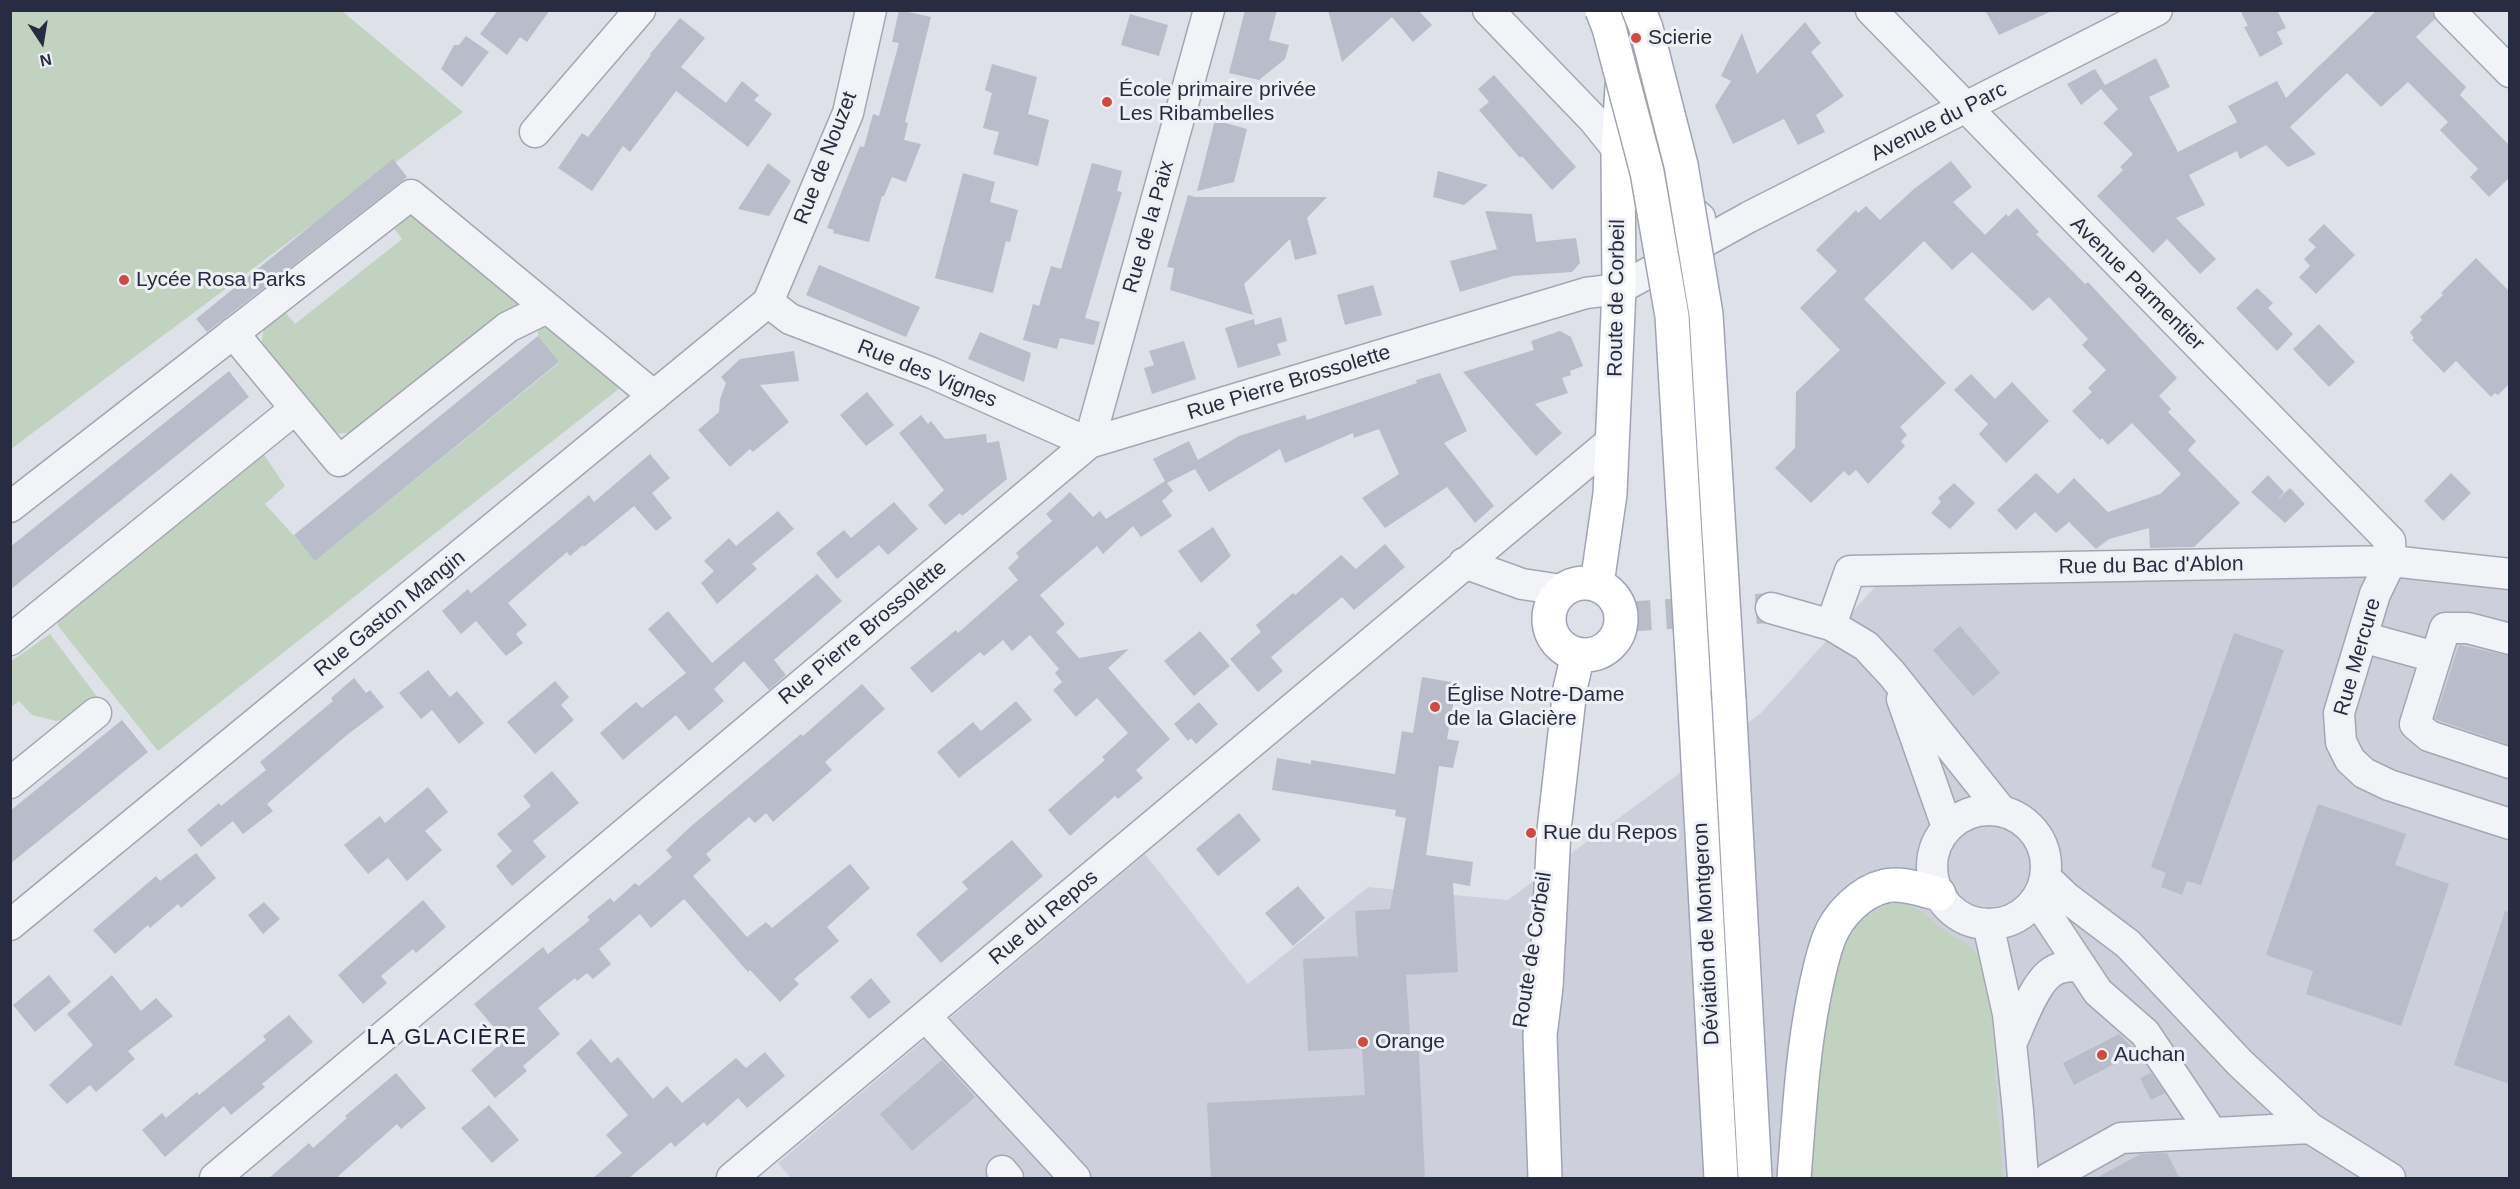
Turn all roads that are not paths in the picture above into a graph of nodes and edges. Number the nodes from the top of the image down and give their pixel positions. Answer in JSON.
{"nodes":[{"id":1,"x":640,"y":10,"type":"edge"},
{"id":2,"x":871,"y":10,"type":"edge"},
{"id":3,"x":1209,"y":10,"type":"edge"},
{"id":4,"x":1488,"y":10,"type":"edge"},
{"id":5,"x":1602,"y":10,"type":"edge"},
{"id":6,"x":1627,"y":10,"type":"edge"},
{"id":7,"x":1639,"y":10,"type":"edge"},
{"id":8,"x":1871,"y":10,"type":"edge"},
{"id":9,"x":2157,"y":10,"type":"edge"},
{"id":10,"x":2449,"y":10,"type":"edge"},
{"id":11,"x":2510,"y":72,"type":"edge"},
{"id":12,"x":1966,"y":110,"type":"junction"},
{"id":13,"x":535,"y":132,"type":"dead end"},
{"id":14,"x":1618,"y":150,"type":"junction"},
{"id":15,"x":1720,"y":234,"type":"junction"},
{"id":16,"x":1618,"y":289,"type":"junction"},
{"id":17,"x":768,"y":302,"type":"junction"},
{"id":18,"x":547,"y":308,"type":"junction"},
{"id":19,"x":233,"y":333,"type":"junction"},
{"id":20,"x":654,"y":396,"type":"junction"},
{"id":21,"x":295,"y":409,"type":"junction"},
{"id":22,"x":1613,"y":440,"type":"junction"},
{"id":23,"x":1089,"y":443,"type":"junction"},
{"id":24,"x":10,"y":507,"type":"edge"},
{"id":25,"x":2391,"y":561,"type":"junction"},
{"id":26,"x":1464,"y":563,"type":"junction"},
{"id":27,"x":2510,"y":574,"type":"edge"},
{"id":28,"x":1597,"y":584,"type":"junction"},
{"id":29,"x":1562,"y":590,"type":"junction"},
{"id":30,"x":1771,"y":608,"type":"tunnel mouth"},
{"id":31,"x":1832,"y":625,"type":"junction"},
{"id":32,"x":2362,"y":637,"type":"junction"},
{"id":33,"x":2510,"y":639,"type":"edge"},
{"id":34,"x":10,"y":640,"type":"edge"},
{"id":35,"x":1578,"y":654,"type":"junction"},
{"id":36,"x":2435,"y":657,"type":"junction"},
{"id":37,"x":1892,"y":674,"type":"junction"},
{"id":38,"x":96,"y":713,"type":"dead end"},
{"id":39,"x":2510,"y":763,"type":"edge"},
{"id":40,"x":10,"y":783,"type":"edge"},
{"id":41,"x":2000,"y":809,"type":"junction"},
{"id":42,"x":2510,"y":824,"type":"edge"},
{"id":43,"x":1947,"y":827,"type":"junction"},
{"id":44,"x":1554,"y":830,"type":"junction"},
{"id":45,"x":2042,"y":889,"type":"junction"},
{"id":46,"x":1939,"y":894,"type":"junction"},
{"id":47,"x":1988,"y":924,"type":"junction"},
{"id":48,"x":10,"y":925,"type":"edge"},
{"id":49,"x":2081,"y":966,"type":"junction"},
{"id":50,"x":926,"y":1017,"type":"junction"},
{"id":51,"x":2011,"y":1044,"type":"junction"},
{"id":52,"x":2310,"y":1128,"type":"junction"},
{"id":53,"x":2212,"y":1133,"type":"junction"},
{"id":54,"x":1070,"y":1177,"type":"edge"},
{"id":55,"x":215,"y":1179,"type":"edge"},
{"id":56,"x":732,"y":1179,"type":"edge"},
{"id":57,"x":1524,"y":1179,"type":"edge"},
{"id":58,"x":1545,"y":1179,"type":"edge"},
{"id":59,"x":1721,"y":1179,"type":"edge"},
{"id":60,"x":1755,"y":1179,"type":"edge"},
{"id":61,"x":1794,"y":1179,"type":"edge"},
{"id":62,"x":2023,"y":1179,"type":"edge"},
{"id":63,"x":2049,"y":1179,"type":"edge"},
{"id":64,"x":2390,"y":1179,"type":"edge"}],
"edges":[{"from":1,"to":13,"type":"street"},
{"from":2,"to":17,"type":"street","name":"Rue de Nouzet"},
{"from":3,"to":23,"type":"street","name":"Rue de la Paix"},
{"from":4,"to":14,"type":"street"},
{"from":5,"to":59,"type":"main road","name":"Déviation de Montgeron","bridge":true},
{"from":6,"to":14,"type":"main road","name":"Route de Corbeil"},
{"from":7,"to":60,"type":"main road","name":"Déviation de Montgeron","bridge":true},
{"from":8,"to":12,"type":"street","name":"Avenue Parmentier"},
{"from":9,"to":12,"type":"street","name":"Avenue du Parc"},
{"from":10,"to":11,"type":"street"},
{"from":12,"to":15,"type":"street","name":"Avenue du Parc"},
{"from":12,"to":25,"type":"street","name":"Avenue Parmentier"},
{"from":14,"to":15,"type":"street"},
{"from":14,"to":16,"type":"main road","name":"Route de Corbeil"},
{"from":15,"to":16,"type":"street","name":"Avenue du Parc"},
{"from":16,"to":22,"type":"main road","name":"Route de Corbeil"},
{"from":16,"to":23,"type":"street","name":"Rue Pierre Brossolette"},
{"from":17,"to":20,"type":"street","name":"Rue Gaston Mangin"},
{"from":17,"to":23,"type":"street","name":"Rue des Vignes"},
{"from":18,"to":19,"type":"street"},
{"from":18,"to":20,"type":"street"},
{"from":18,"to":21,"type":"street"},
{"from":19,"to":21,"type":"street"},
{"from":19,"to":24,"type":"street"},
{"from":20,"to":48,"type":"street","name":"Rue Gaston Mangin"},
{"from":21,"to":34,"type":"street"},
{"from":22,"to":26,"type":"street","name":"Rue du Repos"},
{"from":22,"to":28,"type":"main road","name":"Route de Corbeil"},
{"from":23,"to":55,"type":"street","name":"Rue Pierre Brossolette"},
{"from":25,"to":27,"type":"street","name":"Rue du Bac d'Ablon"},
{"from":25,"to":31,"type":"street","name":"Rue du Bac d'Ablon"},
{"from":25,"to":32,"type":"street","name":"Rue Mercure"},
{"from":26,"to":29,"type":"street"},
{"from":26,"to":50,"type":"street","name":"Rue du Repos"},
{"from":28,"to":29,"type":"main road"},
{"from":28,"to":35,"type":"main road"},
{"from":29,"to":35,"type":"main road"},
{"from":30,"to":31,"type":"street"},
{"from":31,"to":37,"type":"street"},
{"from":32,"to":36,"type":"street"},
{"from":32,"to":42,"type":"street","name":"Rue Mercure"},
{"from":33,"to":36,"type":"street"},
{"from":35,"to":44,"type":"main road","name":"Route de Corbeil"},
{"from":36,"to":39,"type":"street"},
{"from":37,"to":41,"type":"street"},
{"from":37,"to":43,"type":"street"},
{"from":38,"to":40,"type":"street"},
{"from":41,"to":43,"type":"street"},
{"from":41,"to":45,"type":"street"},
{"from":43,"to":46,"type":"street"},
{"from":44,"to":57,"type":"main road","name":"Route de Corbeil"},
{"from":44,"to":58,"type":"main road","name":"Route de Corbeil"},
{"from":45,"to":47,"type":"street"},
{"from":45,"to":49,"type":"street"},
{"from":45,"to":52,"type":"street"},
{"from":46,"to":47,"type":"street"},
{"from":46,"to":61,"type":"main road"},
{"from":47,"to":51,"type":"street"},
{"from":49,"to":51,"type":"street"},
{"from":49,"to":53,"type":"street"},
{"from":50,"to":54,"type":"street"},
{"from":50,"to":56,"type":"street","name":"Rue du Repos"},
{"from":51,"to":62,"type":"street"},
{"from":52,"to":53,"type":"street"},
{"from":52,"to":64,"type":"street"},
{"from":53,"to":63,"type":"street"}]}
